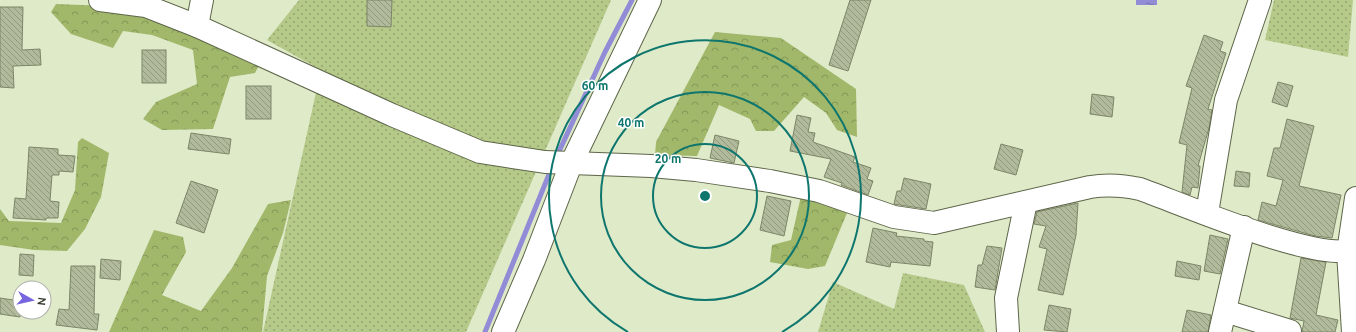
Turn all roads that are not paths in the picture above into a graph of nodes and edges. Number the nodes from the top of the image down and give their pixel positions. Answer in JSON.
{"nodes":[{"id":1,"x":100,"y":0,"type":"edge"},
{"id":2,"x":202,"y":0,"type":"edge"},
{"id":3,"x":650,"y":0,"type":"edge"},
{"id":4,"x":1260,"y":0,"type":"edge"},
{"id":5,"x":197,"y":26,"type":"junction"},
{"id":6,"x":559,"y":163,"type":"junction"},
{"id":7,"x":1356,"y":198,"type":"edge"},
{"id":8,"x":1026,"y":202,"type":"junction"},
{"id":9,"x":1207,"y":213,"type":"junction"},
{"id":10,"x":1244,"y":227,"type":"junction"},
{"id":11,"x":1352,"y":251,"type":"edge"},
{"id":12,"x":1222,"y":322,"type":"edge"},
{"id":13,"x":507,"y":331,"type":"edge"},
{"id":14,"x":1290,"y":331,"type":"edge"},
{"id":15,"x":1008,"y":332,"type":"edge"},
{"id":16,"x":1353,"y":332,"type":"edge"}],
"edges":[{"from":1,"to":5,"type":"street"},
{"from":2,"to":5,"type":"street"},
{"from":3,"to":6,"type":"street"},
{"from":4,"to":9,"type":"street"},
{"from":5,"to":6,"type":"street"},
{"from":6,"to":8,"type":"street"},
{"from":6,"to":13,"type":"street"},
{"from":7,"to":11,"type":"street"},
{"from":8,"to":9,"type":"street"},
{"from":8,"to":15,"type":"street"},
{"from":9,"to":10,"type":"street"},
{"from":10,"to":11,"type":"street"},
{"from":10,"to":12,"type":"street"},
{"from":11,"to":16,"type":"street"},
{"from":12,"to":14,"type":"street"}]}
